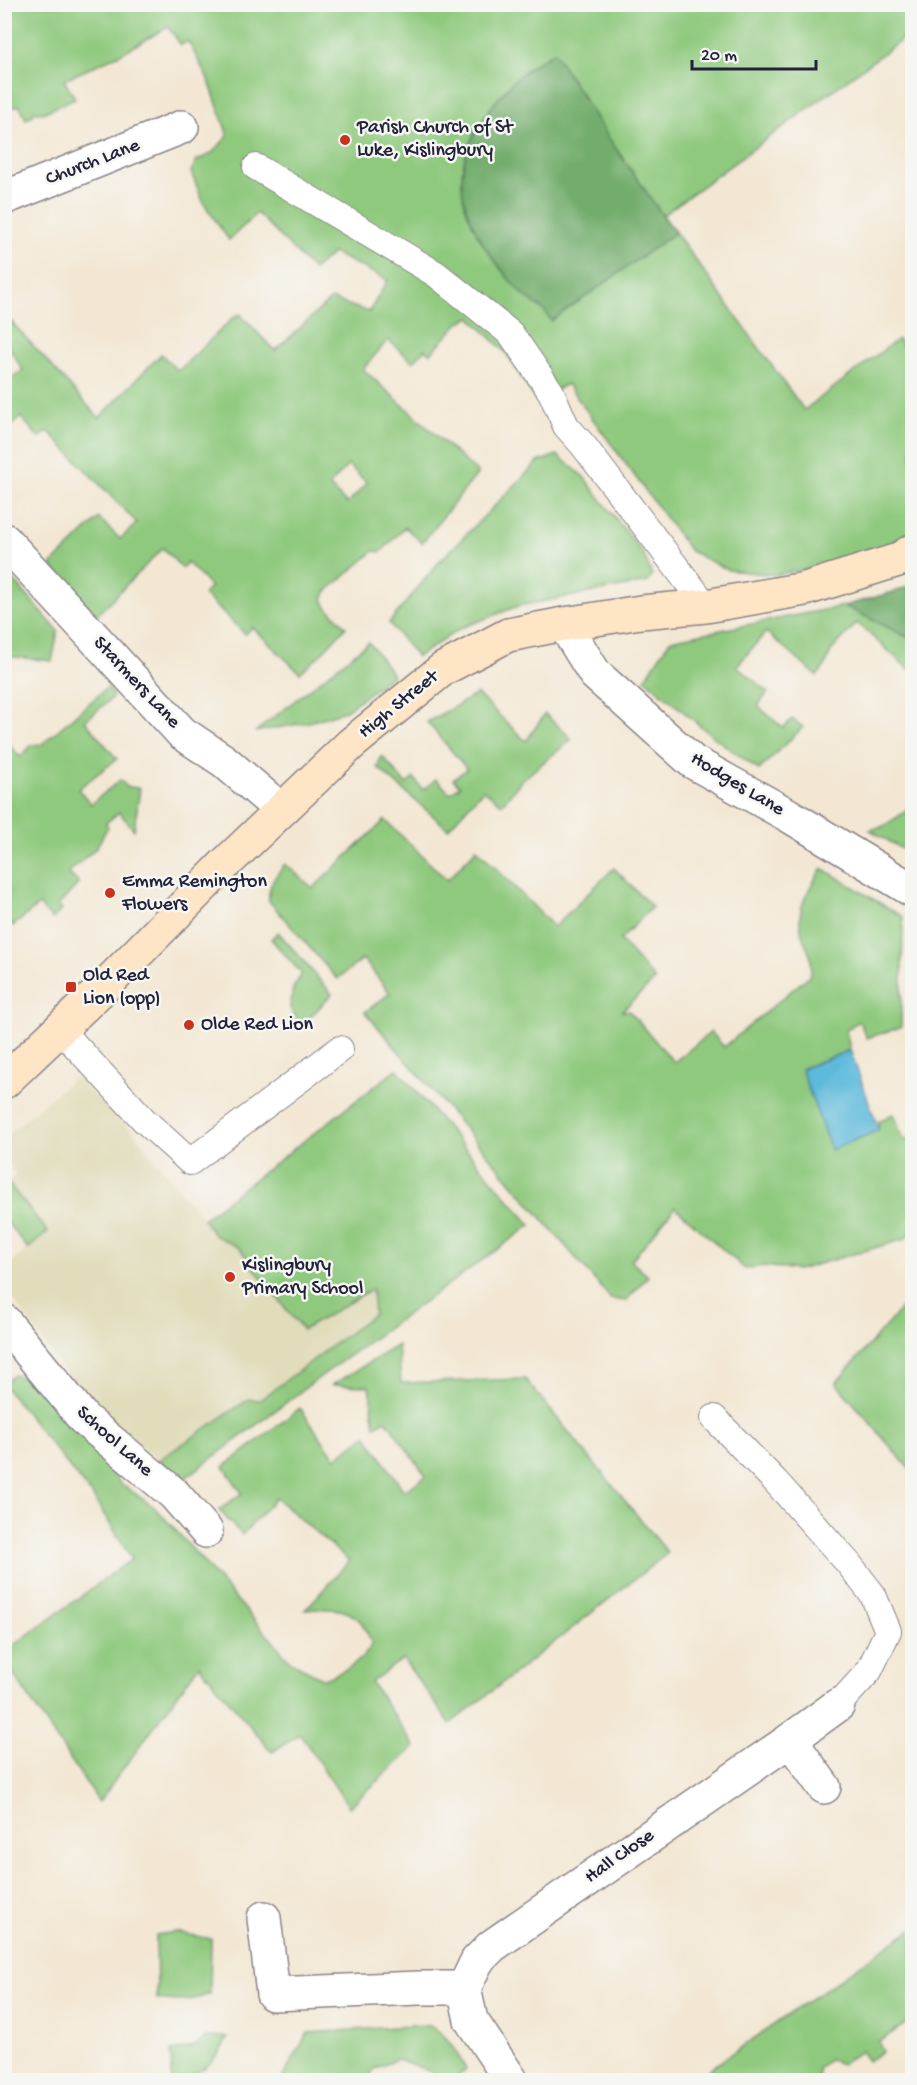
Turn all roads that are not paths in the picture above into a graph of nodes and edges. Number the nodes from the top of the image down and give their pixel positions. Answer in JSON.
{"nodes":[{"id":1,"x":182,"y":127,"type":"dead end"},
{"id":2,"x":256,"y":167,"type":"dead end"},
{"id":3,"x":4,"y":198,"type":"edge"},
{"id":4,"x":4,"y":540,"type":"edge"},
{"id":5,"x":912,"y":551,"type":"edge"},
{"id":6,"x":706,"y":606,"type":"junction"},
{"id":7,"x":564,"y":624,"type":"junction"},
{"id":8,"x":281,"y":810,"type":"junction"},
{"id":9,"x":912,"y":890,"type":"edge"},
{"id":10,"x":60,"y":1029,"type":"junction"},
{"id":11,"x":340,"y":1049,"type":"dead end"},
{"id":12,"x":4,"y":1082,"type":"edge"},
{"id":13,"x":4,"y":1321,"type":"edge"},
{"id":14,"x":714,"y":1418,"type":"dead end"},
{"id":15,"x":206,"y":1532,"type":"dead end"},
{"id":16,"x":838,"y":1705,"type":"joint"},
{"id":17,"x":790,"y":1740,"type":"junction"},
{"id":18,"x":824,"y":1787,"type":"dead end"},
{"id":19,"x":264,"y":1918,"type":"dead end"},
{"id":20,"x":464,"y":1988,"type":"junction"},
{"id":21,"x":511,"y":2080,"type":"edge"}],
"edges":[{"from":1,"to":3,"type":"street","name":"Church Lane"},
{"from":2,"to":6,"type":"lane"},
{"from":4,"to":8,"type":"street","name":"Starmers Lane"},
{"from":5,"to":6,"type":"street","name":"High Street"},
{"from":6,"to":7,"type":"street","name":"High Street"},
{"from":7,"to":8,"type":"street","name":"High Street"},
{"from":7,"to":9,"type":"street","name":"Hodges Lane"},
{"from":8,"to":10,"type":"street","name":"High Street"},
{"from":10,"to":11,"type":"lane"},
{"from":10,"to":12,"type":"street","name":"High Street"},
{"from":13,"to":15,"type":"street","name":"School Lane"},
{"from":14,"to":16,"type":"lane"},
{"from":16,"to":17,"type":"street","name":"Hall Close"},
{"from":17,"to":18,"type":"street"},
{"from":17,"to":20,"type":"street","name":"Hall Close"},
{"from":19,"to":20,"type":"street"},
{"from":20,"to":21,"type":"street"}]}
